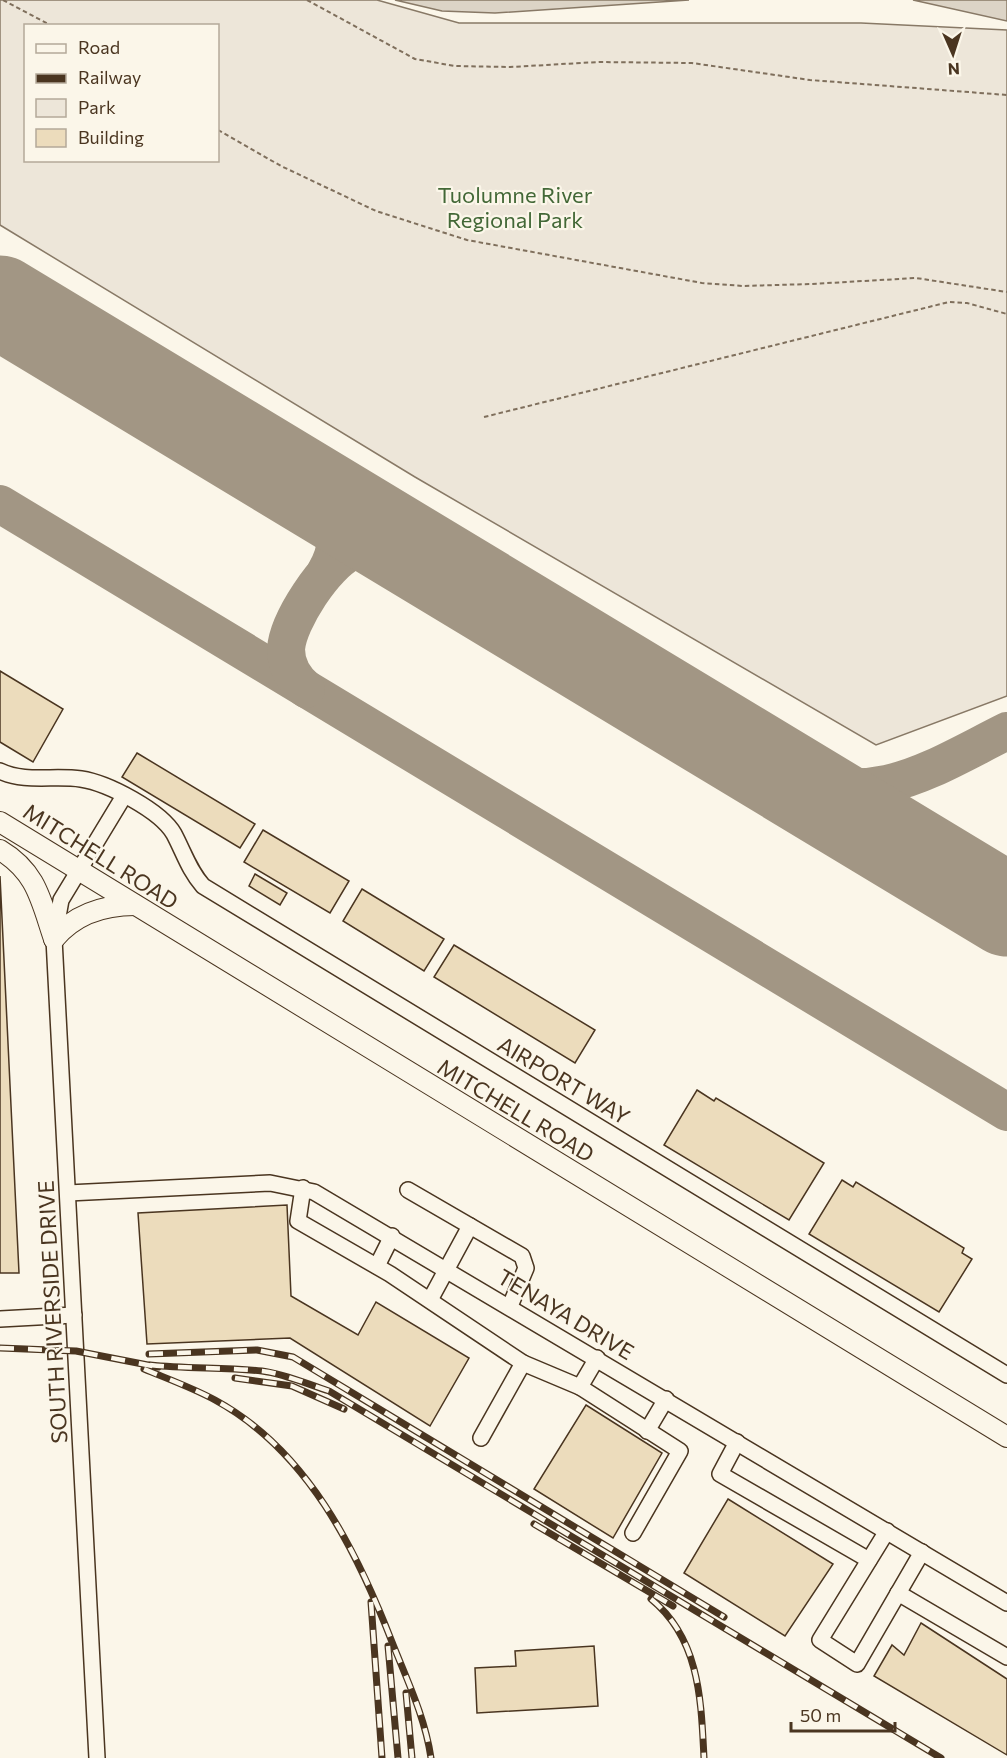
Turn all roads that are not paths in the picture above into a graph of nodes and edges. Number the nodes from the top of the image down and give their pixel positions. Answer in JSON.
{"nodes":[{"id":1,"x":0,"y":771,"type":"edge"},
{"id":2,"x":124,"y":796,"type":"junction"},
{"id":3,"x":0,"y":822,"type":"edge"},
{"id":4,"x":0,"y":850,"type":"edge"},
{"id":5,"x":79,"y":870,"type":"junction"},
{"id":6,"x":135,"y":905,"type":"junction"},
{"id":7,"x":54,"y":939,"type":"junction"},
{"id":8,"x":303,"y":1188,"type":"junction"},
{"id":9,"x":408,"y":1190,"type":"dead end"},
{"id":10,"x":68,"y":1194,"type":"junction"},
{"id":11,"x":470,"y":1226,"type":"junction"},
{"id":12,"x":392,"y":1236,"type":"junction"},
{"id":13,"x":377,"y":1266,"type":"junction"},
{"id":14,"x":445,"y":1268,"type":"junction"},
{"id":15,"x":430,"y":1300,"type":"junction"},
{"id":16,"x":510,"y":1306,"type":"junction"},
{"id":17,"x":74,"y":1315,"type":"junction"},
{"id":18,"x":0,"y":1319,"type":"edge"},
{"id":19,"x":597,"y":1358,"type":"junction"},
{"id":20,"x":523,"y":1363,"type":"junction"},
{"id":21,"x":1007,"y":1375,"type":"edge"},
{"id":22,"x":580,"y":1387,"type":"junction"},
{"id":23,"x":666,"y":1399,"type":"junction"},
{"id":24,"x":647,"y":1431,"type":"junction"},
{"id":25,"x":1007,"y":1437,"type":"edge"},
{"id":26,"x":481,"y":1438,"type":"dead end"},
{"id":27,"x":737,"y":1442,"type":"junction"},
{"id":28,"x":887,"y":1531,"type":"junction"},
{"id":29,"x":633,"y":1533,"type":"dead end"},
{"id":30,"x":922,"y":1552,"type":"junction"},
{"id":31,"x":869,"y":1560,"type":"junction"},
{"id":32,"x":898,"y":1593,"type":"junction"},
{"id":33,"x":1007,"y":1603,"type":"edge"},
{"id":34,"x":1007,"y":1657,"type":"edge"},
{"id":35,"x":97,"y":1758,"type":"edge"}],
"edges":[{"from":1,"to":2,"type":"street","name":"AIRPORT WAY"},
{"from":2,"to":5,"type":"street"},
{"from":2,"to":21,"type":"street","name":"AIRPORT WAY"},
{"from":3,"to":5,"type":"main road","name":"MITCHELL ROAD"},
{"from":4,"to":7,"type":"main road"},
{"from":5,"to":6,"type":"main road","name":"MITCHELL ROAD"},
{"from":5,"to":7,"type":"street","name":"SOUTH RIVERSIDE DRIVE"},
{"from":6,"to":7,"type":"main road"},
{"from":6,"to":25,"type":"main road","name":"MITCHELL ROAD"},
{"from":7,"to":10,"type":"street","name":"SOUTH RIVERSIDE DRIVE"},
{"from":8,"to":10,"type":"street","name":"TENAYA DRIVE"},
{"from":8,"to":12,"type":"street","name":"TENAYA DRIVE"},
{"from":8,"to":13,"type":"street"},
{"from":9,"to":11,"type":"street"},
{"from":10,"to":17,"type":"street","name":"SOUTH RIVERSIDE DRIVE"},
{"from":11,"to":14,"type":"street"},
{"from":11,"to":16,"type":"street"},
{"from":12,"to":13,"type":"street"},
{"from":12,"to":14,"type":"street","name":"TENAYA DRIVE"},
{"from":13,"to":15,"type":"street"},
{"from":14,"to":15,"type":"street"},
{"from":14,"to":16,"type":"street","name":"TENAYA DRIVE"},
{"from":15,"to":20,"type":"street"},
{"from":16,"to":19,"type":"street","name":"TENAYA DRIVE"},
{"from":17,"to":18,"type":"street"},
{"from":17,"to":35,"type":"street","name":"SOUTH RIVERSIDE DRIVE"},
{"from":19,"to":22,"type":"street"},
{"from":19,"to":23,"type":"street","name":"TENAYA DRIVE"},
{"from":20,"to":22,"type":"street"},
{"from":20,"to":26,"type":"street"},
{"from":22,"to":24,"type":"street"},
{"from":23,"to":24,"type":"street"},
{"from":23,"to":27,"type":"street","name":"TENAYA DRIVE"},
{"from":24,"to":29,"type":"street"},
{"from":27,"to":28,"type":"street","name":"TENAYA DRIVE"},
{"from":27,"to":31,"type":"street"},
{"from":28,"to":30,"type":"street","name":"TENAYA DRIVE"},
{"from":28,"to":31,"type":"street"},
{"from":30,"to":32,"type":"street"},
{"from":30,"to":33,"type":"street","name":"TENAYA DRIVE"},
{"from":31,"to":32,"type":"street"},
{"from":32,"to":34,"type":"street"}]}
